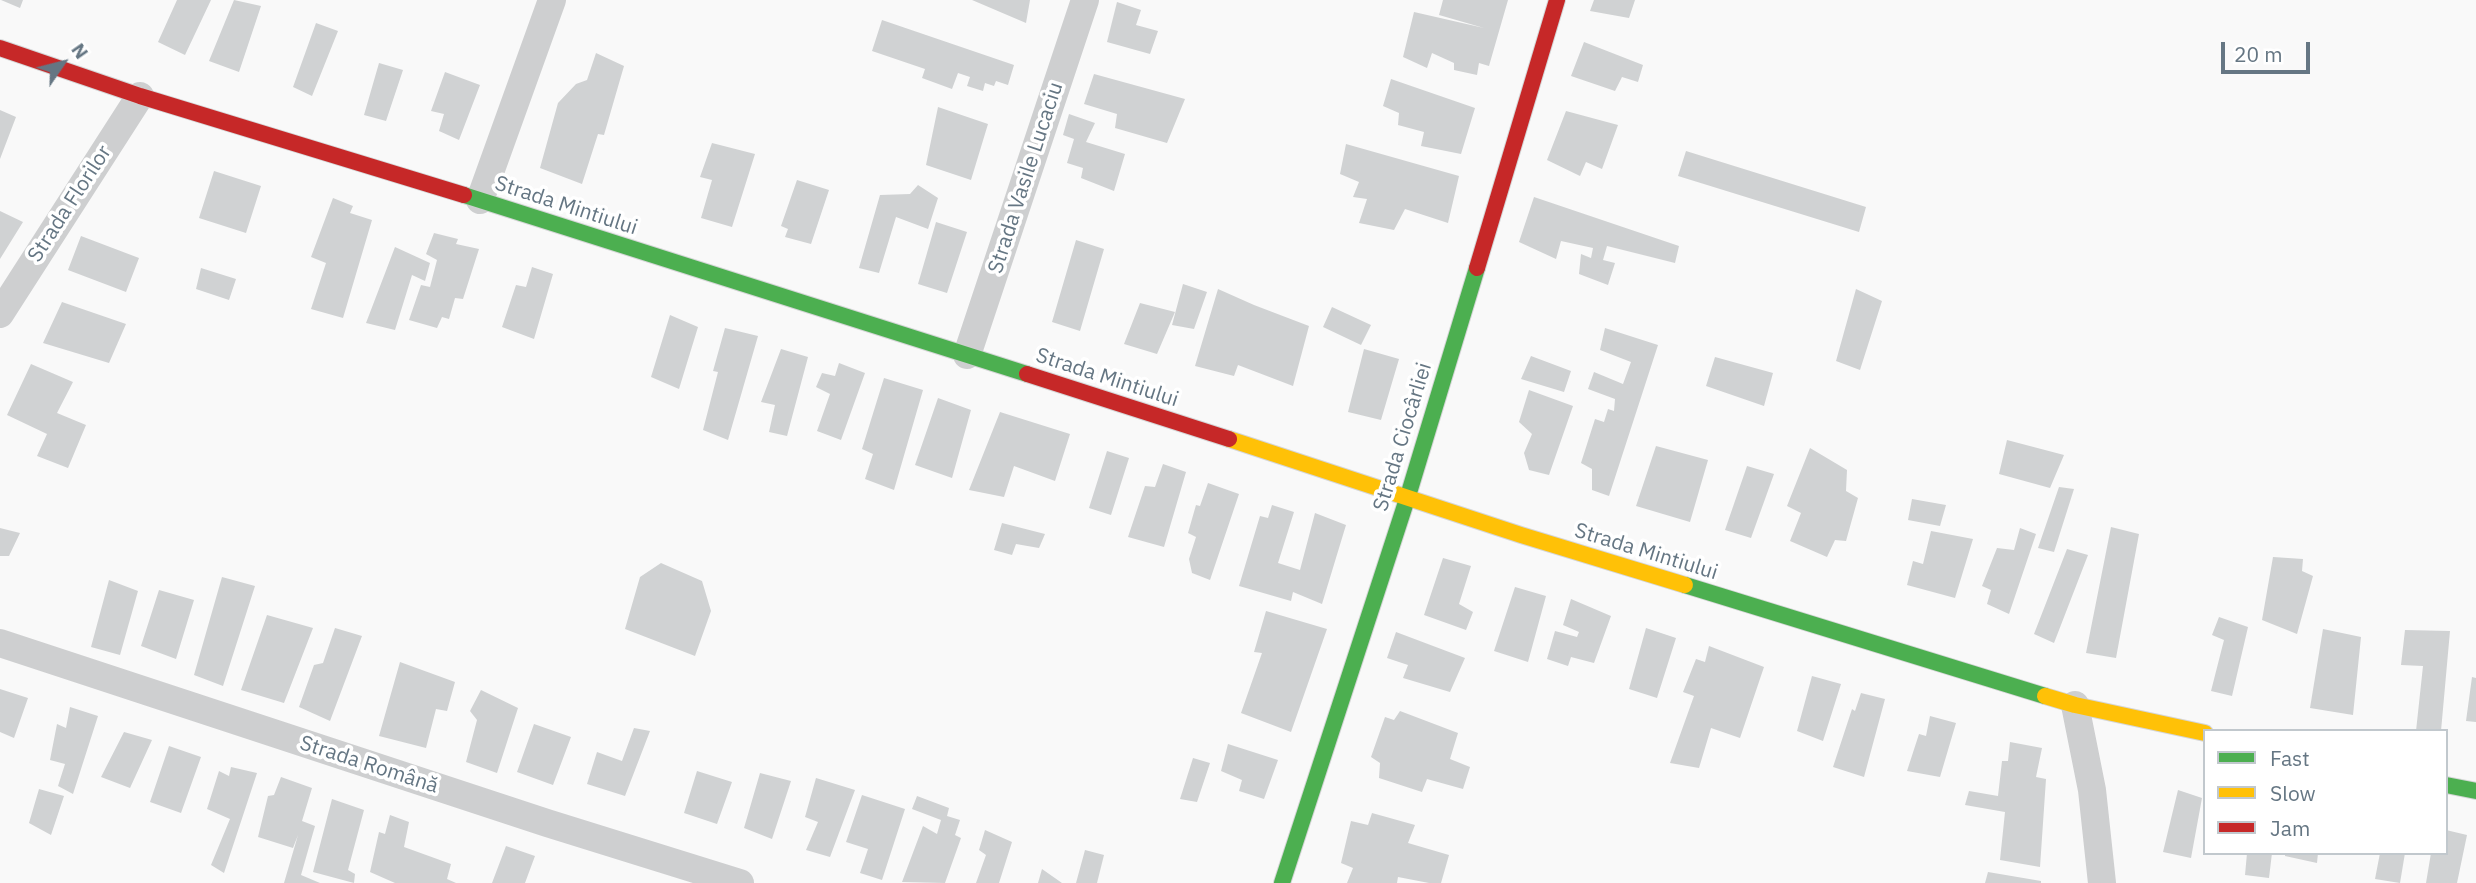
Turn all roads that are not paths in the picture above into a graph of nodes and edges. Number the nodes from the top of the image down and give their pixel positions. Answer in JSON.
{"nodes":[{"id":1,"x":552,"y":0,"type":"edge"},
{"id":2,"x":1085,"y":0,"type":"edge"},
{"id":3,"x":1557,"y":0,"type":"edge"},
{"id":4,"x":0,"y":47,"type":"edge"},
{"id":5,"x":140,"y":96,"type":"junction"},
{"id":6,"x":480,"y":200,"type":"junction"},
{"id":7,"x":0,"y":314,"type":"edge"},
{"id":8,"x":967,"y":355,"type":"junction"},
{"id":9,"x":1408,"y":496,"type":"junction"},
{"id":10,"x":0,"y":643,"type":"edge"},
{"id":11,"x":2075,"y":705,"type":"junction"},
{"id":12,"x":2203,"y":733,"type":"edge"},
{"id":13,"x":2448,"y":785,"type":"edge"},
{"id":14,"x":2476,"y":791,"type":"edge"},
{"id":15,"x":740,"y":883,"type":"edge"},
{"id":16,"x":1282,"y":883,"type":"edge"},
{"id":17,"x":2102,"y":883,"type":"edge"}],
"edges":[{"from":1,"to":6,"type":"street"},
{"from":2,"to":8,"type":"street","name":"Strada Vasile Lucaciu"},
{"from":3,"to":9,"type":"main road","name":"Strada Ciocârliei"},
{"from":4,"to":5,"type":"main road","name":"Strada Mintiului"},
{"from":5,"to":6,"type":"main road","name":"Strada Mintiului"},
{"from":5,"to":7,"type":"street","name":"Strada Florilor"},
{"from":6,"to":8,"type":"main road","name":"Strada Mintiului"},
{"from":8,"to":9,"type":"main road","name":"Strada Mintiului"},
{"from":9,"to":11,"type":"main road","name":"Strada Mintiului"},
{"from":9,"to":16,"type":"main road","name":"Strada Ciocârliei"},
{"from":10,"to":15,"type":"street","name":"Strada Română"},
{"from":11,"to":12,"type":"main road","name":"Strada Mintiului"},
{"from":11,"to":17,"type":"street"},
{"from":13,"to":14,"type":"main road"}]}
